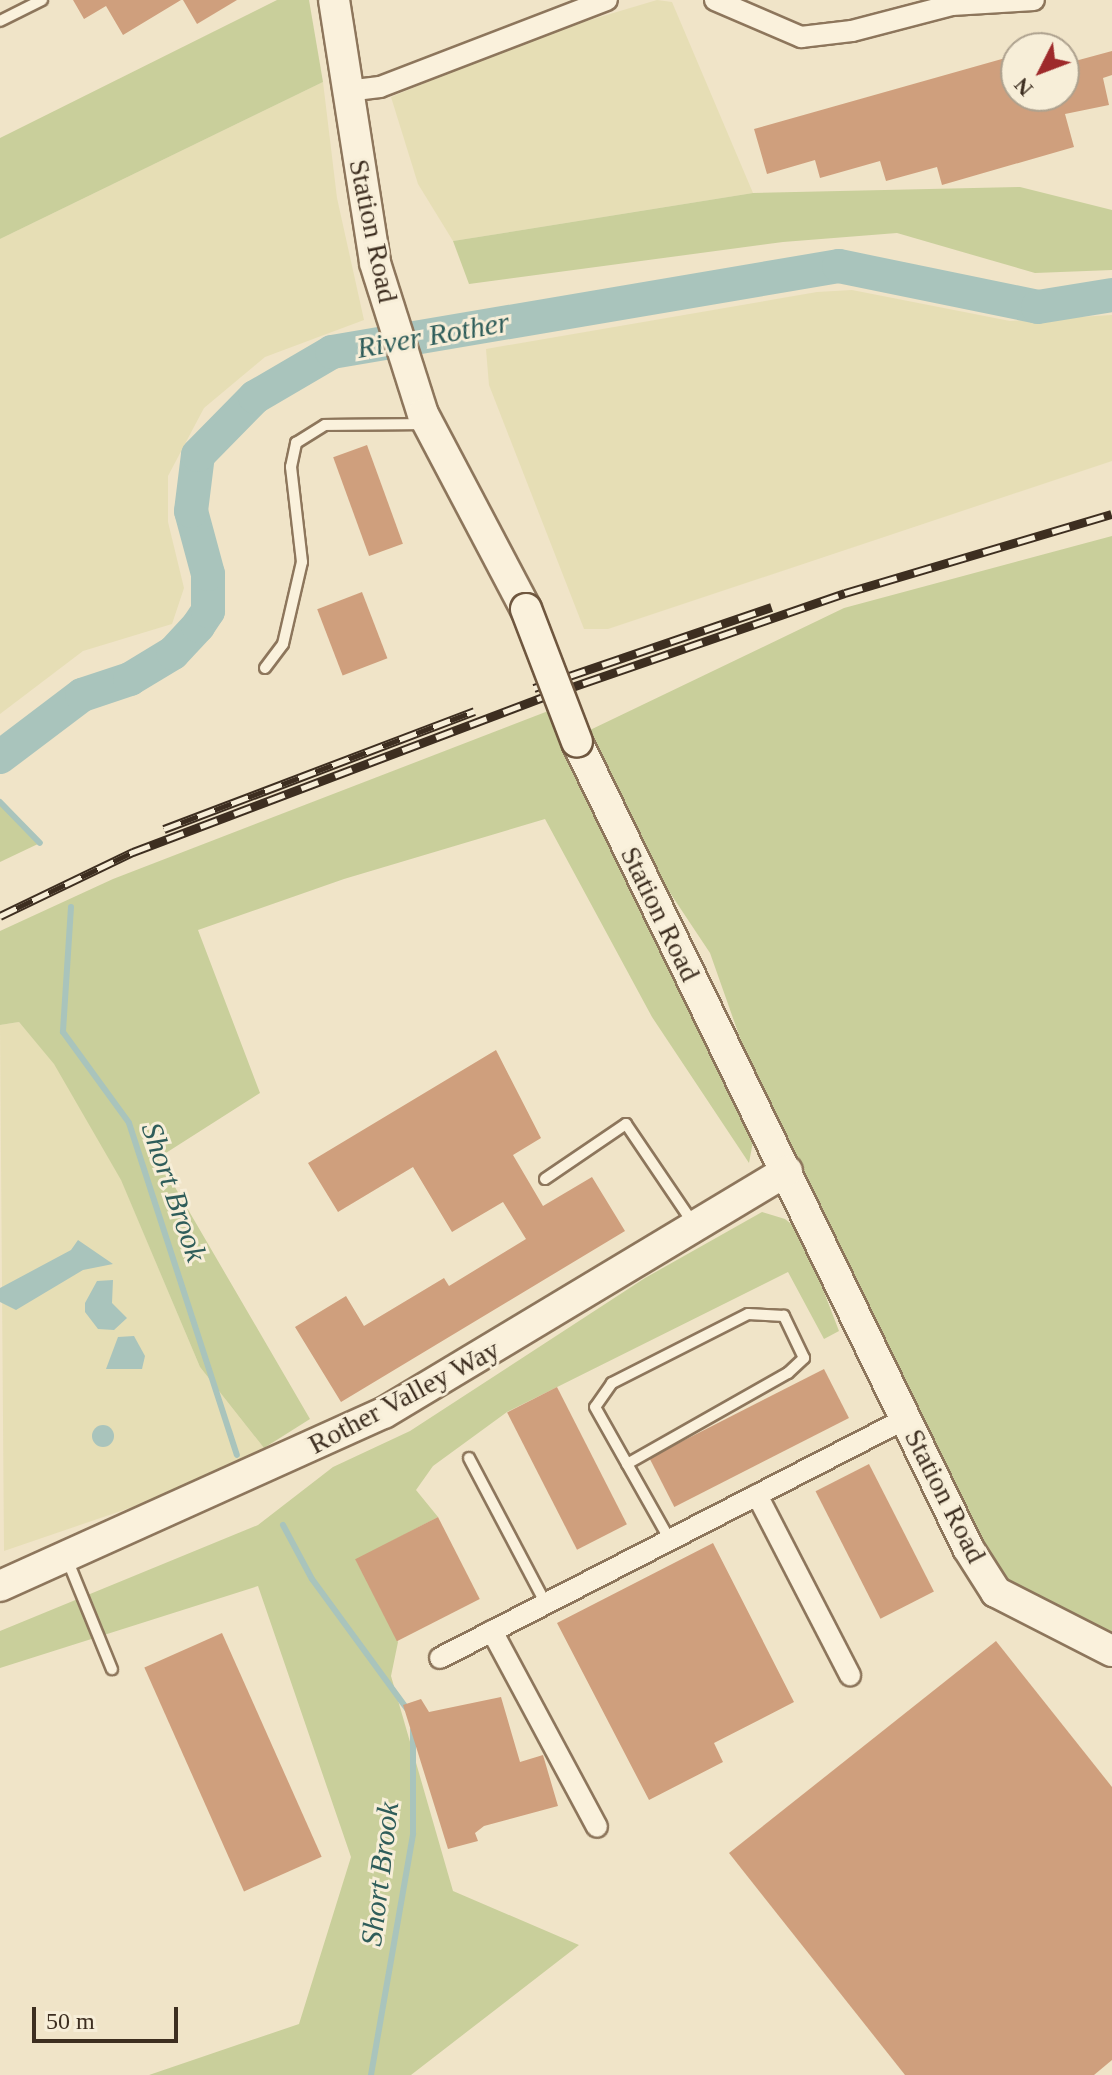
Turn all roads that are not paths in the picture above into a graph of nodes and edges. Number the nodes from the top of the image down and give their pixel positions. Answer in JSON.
{"nodes":[{"id":1,"x":42,"y":0,"type":"edge"},
{"id":2,"x":334,"y":0,"type":"edge"},
{"id":3,"x":607,"y":0,"type":"edge"},
{"id":4,"x":715,"y":0,"type":"edge"},
{"id":5,"x":1034,"y":0,"type":"edge"},
{"id":6,"x":0,"y":21,"type":"edge"},
{"id":7,"x":347,"y":91,"type":"junction"},
{"id":8,"x":429,"y":424,"type":"junction"},
{"id":9,"x":265,"y":668,"type":"dead end"},
{"id":10,"x":787,"y":1171,"type":"junction"},
{"id":11,"x":545,"y":1179,"type":"dead end"},
{"id":12,"x":697,"y":1228,"type":"junction"},
{"id":13,"x":905,"y":1419,"type":"junction"},
{"id":14,"x":469,"y":1458,"type":"dead end"},
{"id":15,"x":627,"y":1464,"type":"junction"},
{"id":16,"x":757,"y":1495,"type":"junction"},
{"id":17,"x":670,"y":1540,"type":"junction"},
{"id":18,"x":66,"y":1557,"type":"junction"},
{"id":19,"x":0,"y":1586,"type":"edge"},
{"id":20,"x":546,"y":1604,"type":"junction"},
{"id":21,"x":492,"y":1631,"type":"junction"},
{"id":22,"x":1112,"y":1651,"type":"edge"},
{"id":23,"x":440,"y":1658,"type":"dead end"},
{"id":24,"x":112,"y":1669,"type":"dead end"},
{"id":25,"x":850,"y":1675,"type":"dead end"},
{"id":26,"x":597,"y":1827,"type":"dead end"}],
"edges":[{"from":1,"to":6,"type":"lane"},
{"from":2,"to":7,"type":"main road","name":"Station Road"},
{"from":3,"to":7,"type":"street"},
{"from":4,"to":5,"type":"street"},
{"from":7,"to":8,"type":"main road","name":"Station Road"},
{"from":8,"to":9,"type":"lane"},
{"from":8,"to":10,"type":"main road","name":"Station Road","bridge":true},
{"from":10,"to":12,"type":"main road","name":"Rother Valley Way"},
{"from":10,"to":13,"type":"main road","name":"Station Road"},
{"from":11,"to":12,"type":"lane"},
{"from":12,"to":18,"type":"main road","name":"Rother Valley Way"},
{"from":13,"to":16,"type":"street"},
{"from":13,"to":22,"type":"main road","name":"Station Road"},
{"from":14,"to":20,"type":"lane"},
{"from":15,"to":15,"type":"lane"},
{"from":15,"to":17,"type":"lane"},
{"from":16,"to":17,"type":"street"},
{"from":16,"to":25,"type":"street"},
{"from":17,"to":20,"type":"street"},
{"from":18,"to":19,"type":"main road","name":"Rother Valley Way"},
{"from":18,"to":24,"type":"lane"},
{"from":20,"to":21,"type":"street"},
{"from":21,"to":23,"type":"street"},
{"from":21,"to":26,"type":"street"}]}
